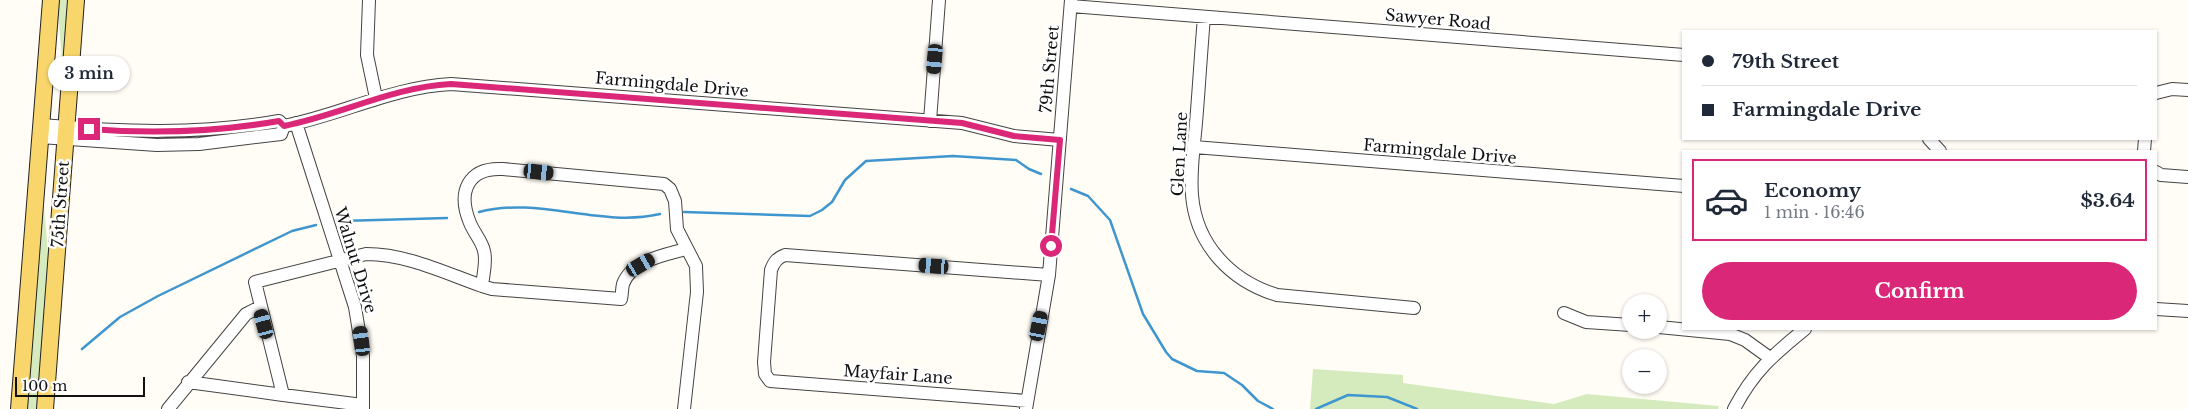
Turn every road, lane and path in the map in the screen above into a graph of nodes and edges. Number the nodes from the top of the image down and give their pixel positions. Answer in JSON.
{"nodes":[{"id":1,"x":50,"y":0,"type":"edge"},
{"id":2,"x":76,"y":0,"type":"edge"},
{"id":3,"x":370,"y":0,"type":"edge"},
{"id":4,"x":939,"y":0,"type":"edge"},
{"id":5,"x":1071,"y":3,"type":"edge"},
{"id":6,"x":1204,"y":17,"type":"junction"},
{"id":7,"x":1682,"y":55,"type":"edge"},
{"id":8,"x":2188,"y":90,"type":"edge"},
{"id":9,"x":2157,"y":93,"type":"edge"},
{"id":10,"x":376,"y":98,"type":"junction"},
{"id":11,"x":930,"y":121,"type":"junction"},
{"id":12,"x":290,"y":124,"type":"junction"},
{"id":13,"x":40,"y":131,"type":"junction"},
{"id":14,"x":66,"y":133,"type":"junction"},
{"id":15,"x":1060,"y":140,"type":"junction"},
{"id":16,"x":1930,"y":140,"type":"edge"},
{"id":17,"x":1194,"y":147,"type":"junction"},
{"id":18,"x":1939,"y":150,"type":"edge"},
{"id":19,"x":2157,"y":173,"type":"edge"},
{"id":20,"x":2188,"y":177,"type":"edge"},
{"id":21,"x":1682,"y":186,"type":"edge"},
{"id":22,"x":686,"y":249,"type":"junction"},
{"id":23,"x":341,"y":260,"type":"junction"},
{"id":24,"x":1049,"y":275,"type":"junction"},
{"id":25,"x":482,"y":286,"type":"junction"},
{"id":26,"x":260,"y":307,"type":"junction"},
{"id":27,"x":1414,"y":308,"type":"dead end"},
{"id":28,"x":2157,"y":309,"type":"edge"},
{"id":29,"x":2188,"y":311,"type":"edge"},
{"id":30,"x":1564,"y":313,"type":"dead end"},
{"id":31,"x":1622,"y":324,"type":"edge"},
{"id":32,"x":1667,"y":328,"type":"edge"},
{"id":33,"x":1682,"y":329,"type":"edge"},
{"id":34,"x":1689,"y":330,"type":"edge"},
{"id":35,"x":1804,"y":330,"type":"edge"},
{"id":36,"x":1770,"y":358,"type":"junction"},
{"id":37,"x":188,"y":382,"type":"junction"},
{"id":38,"x":283,"y":395,"type":"junction"},
{"id":39,"x":1027,"y":405,"type":"edge"},
{"id":40,"x":363,"y":407,"type":"edge"},
{"id":41,"x":19,"y":409,"type":"edge"},
{"id":42,"x":44,"y":409,"type":"edge"},
{"id":43,"x":168,"y":409,"type":"edge"},
{"id":44,"x":684,"y":409,"type":"edge"},
{"id":45,"x":1734,"y":409,"type":"edge"}],
"edges":[{"from":1,"to":13,"type":"main road","name":"75th Street"},
{"from":2,"to":14,"type":"main road","name":"75th Street"},
{"from":3,"to":10,"type":"street"},
{"from":4,"to":11,"type":"street"},
{"from":5,"to":6,"type":"street","name":"Sawyer Road"},
{"from":5,"to":15,"type":"street","name":"79th Street"},
{"from":6,"to":7,"type":"street","name":"Sawyer Road"},
{"from":6,"to":17,"type":"street","name":"Glen Lane"},
{"from":8,"to":9,"type":"street"},
{"from":10,"to":11,"type":"street","name":"Farmingdale Drive"},
{"from":10,"to":12,"type":"street","name":"Farmingdale Drive"},
{"from":11,"to":15,"type":"street","name":"Farmingdale Drive"},
{"from":12,"to":14,"type":"street","name":"Farmingdale Drive"},
{"from":12,"to":23,"type":"street","name":"Walnut Drive"},
{"from":13,"to":14,"type":"street","name":"Farmingdale Drive"},
{"from":13,"to":41,"type":"main road","name":"75th Street"},
{"from":14,"to":42,"type":"main road","name":"75th Street"},
{"from":15,"to":24,"type":"street","name":"79th Street"},
{"from":16,"to":18,"type":"street"},
{"from":17,"to":21,"type":"street","name":"Farmingdale Drive"},
{"from":17,"to":27,"type":"street","name":"Glen Lane"},
{"from":19,"to":20,"type":"street"},
{"from":22,"to":25,"type":"street"},
{"from":22,"to":25,"type":"street"},
{"from":22,"to":44,"type":"street"},
{"from":23,"to":25,"type":"street"},
{"from":23,"to":26,"type":"street"},
{"from":23,"to":40,"type":"street","name":"Walnut Drive"},
{"from":24,"to":39,"type":"street","name":"79th Street"},
{"from":24,"to":39,"type":"street","name":"Mayfair Lane"},
{"from":26,"to":37,"type":"street"},
{"from":26,"to":38,"type":"street"},
{"from":28,"to":29,"type":"street"},
{"from":30,"to":31,"type":"street"},
{"from":32,"to":33,"type":"street"},
{"from":34,"to":36,"type":"street"},
{"from":35,"to":36,"type":"street"},
{"from":36,"to":45,"type":"street"},
{"from":37,"to":38,"type":"street"},
{"from":37,"to":43,"type":"street"},
{"from":38,"to":40,"type":"street"}]}
